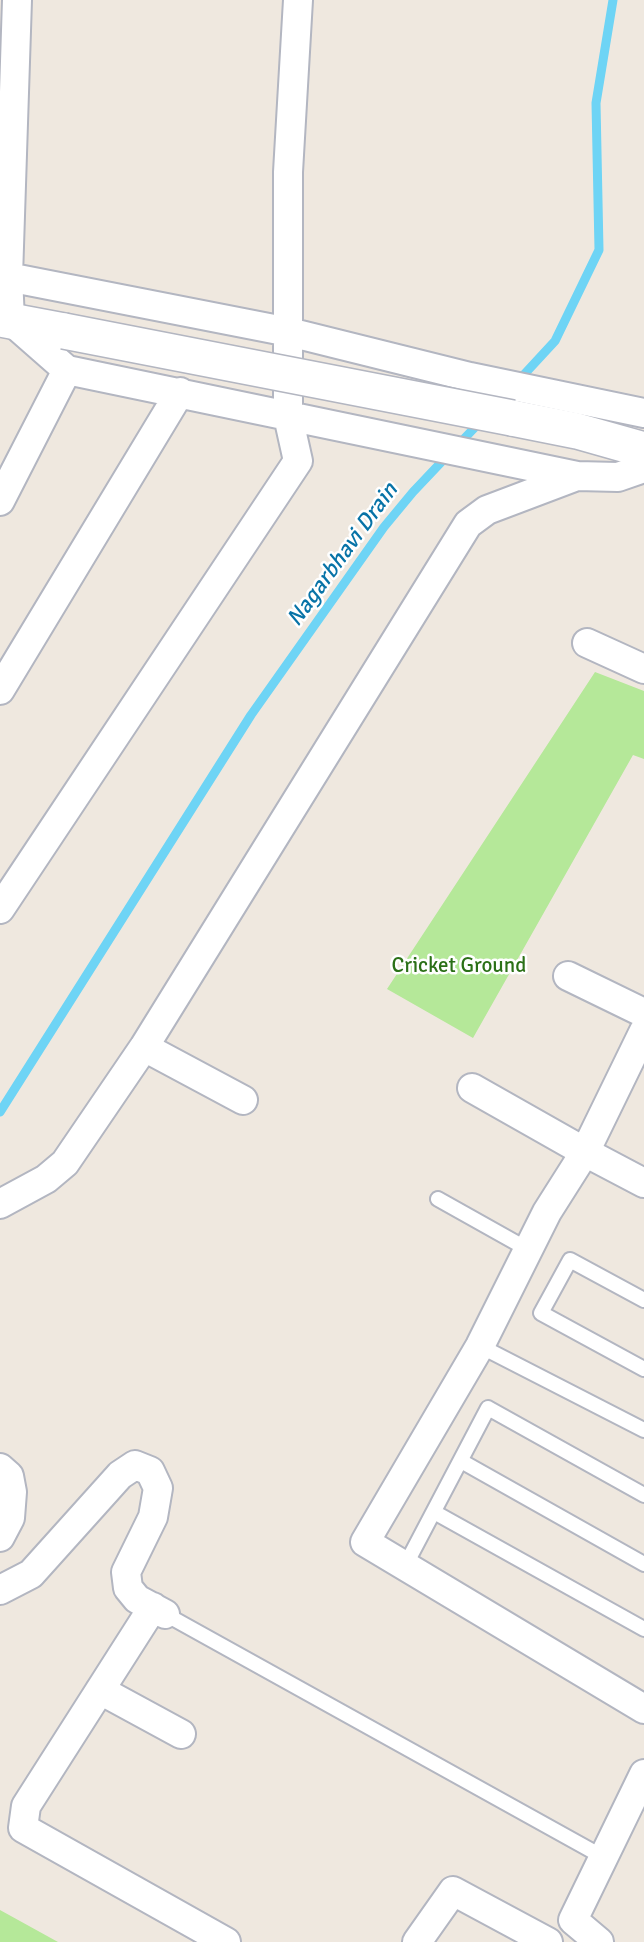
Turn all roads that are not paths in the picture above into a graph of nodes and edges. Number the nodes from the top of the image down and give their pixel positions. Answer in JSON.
{"nodes":[{"id":1,"x":17,"y":0,"type":"edge"},
{"id":2,"x":298,"y":0,"type":"edge"},
{"id":3,"x":8,"y":277,"type":"junction"},
{"id":4,"x":5,"y":320,"type":"edge"},
{"id":5,"x":289,"y":332,"type":"junction"},
{"id":6,"x":67,"y":370,"type":"junction"},
{"id":7,"x":180,"y":392,"type":"junction"},
{"id":8,"x":644,"y":414,"type":"edge"},
{"id":9,"x":288,"y":416,"type":"junction"},
{"id":10,"x":644,"y":450,"type":"edge"},
{"id":11,"x":11,"y":459,"type":"edge"},
{"id":12,"x":644,"y":468,"type":"edge"},
{"id":13,"x":578,"y":476,"type":"junction"},
{"id":14,"x":0,"y":500,"type":"edge"},
{"id":15,"x":587,"y":643,"type":"dead end"},
{"id":16,"x":644,"y":669,"type":"edge"},
{"id":17,"x":0,"y":690,"type":"edge"},
{"id":18,"x":0,"y":909,"type":"edge"},
{"id":19,"x":568,"y":975,"type":"dead end"},
{"id":20,"x":644,"y":1013,"type":"edge"},
{"id":21,"x":644,"y":1031,"type":"edge"},
{"id":22,"x":144,"y":1047,"type":"junction"},
{"id":23,"x":472,"y":1087,"type":"dead end"},
{"id":24,"x":243,"y":1100,"type":"dead end"},
{"id":25,"x":585,"y":1152,"type":"junction"},
{"id":26,"x":644,"y":1182,"type":"edge"},
{"id":27,"x":438,"y":1199,"type":"dead end"},
{"id":28,"x":0,"y":1204,"type":"edge"},
{"id":29,"x":528,"y":1250,"type":"junction"},
{"id":30,"x":644,"y":1300,"type":"edge"},
{"id":31,"x":480,"y":1346,"type":"junction"},
{"id":32,"x":644,"y":1369,"type":"edge"},
{"id":33,"x":644,"y":1430,"type":"edge"},
{"id":34,"x":461,"y":1461,"type":"junction"},
{"id":35,"x":0,"y":1468,"type":"edge"},
{"id":36,"x":644,"y":1495,"type":"edge"},
{"id":37,"x":434,"y":1512,"type":"junction"},
{"id":38,"x":0,"y":1537,"type":"edge"},
{"id":39,"x":644,"y":1563,"type":"edge"},
{"id":40,"x":405,"y":1566,"type":"junction"},
{"id":41,"x":0,"y":1590,"type":"edge"},
{"id":42,"x":159,"y":1611,"type":"junction"},
{"id":43,"x":644,"y":1629,"type":"edge"},
{"id":44,"x":100,"y":1690,"type":"junction"},
{"id":45,"x":644,"y":1709,"type":"edge"},
{"id":46,"x":181,"y":1734,"type":"dead end"},
{"id":47,"x":644,"y":1774,"type":"edge"},
{"id":48,"x":603,"y":1857,"type":"junction"},
{"id":49,"x":565,"y":1931,"type":"edge"},
{"id":50,"x":506,"y":1932,"type":"edge"},
{"id":51,"x":226,"y":1942,"type":"edge"},
{"id":52,"x":417,"y":1942,"type":"edge"},
{"id":53,"x":548,"y":1942,"type":"edge"},
{"id":54,"x":599,"y":1942,"type":"edge"}],
"edges":[{"from":1,"to":3,"type":"street"},
{"from":2,"to":5,"type":"street"},
{"from":3,"to":4,"type":"street"},
{"from":3,"to":5,"type":"street"},
{"from":4,"to":6,"type":"street"},
{"from":4,"to":10,"type":"street","bridge":true},
{"from":5,"to":8,"type":"street"},
{"from":5,"to":9,"type":"street"},
{"from":6,"to":7,"type":"street"},
{"from":6,"to":11,"type":"street"},
{"from":7,"to":9,"type":"street"},
{"from":7,"to":17,"type":"street"},
{"from":9,"to":13,"type":"street"},
{"from":9,"to":18,"type":"street"},
{"from":11,"to":14,"type":"street"},
{"from":12,"to":13,"type":"street"},
{"from":13,"to":22,"type":"street"},
{"from":15,"to":16,"type":"street"},
{"from":19,"to":20,"type":"street"},
{"from":21,"to":25,"type":"street"},
{"from":22,"to":24,"type":"street"},
{"from":22,"to":28,"type":"street"},
{"from":23,"to":25,"type":"street"},
{"from":25,"to":26,"type":"street"},
{"from":25,"to":29,"type":"street"},
{"from":27,"to":29,"type":"lane"},
{"from":29,"to":31,"type":"street"},
{"from":30,"to":32,"type":"lane"},
{"from":31,"to":33,"type":"lane"},
{"from":31,"to":40,"type":"street"},
{"from":34,"to":36,"type":"lane"},
{"from":34,"to":37,"type":"lane"},
{"from":34,"to":39,"type":"lane"},
{"from":35,"to":38,"type":"street"},
{"from":37,"to":40,"type":"lane"},
{"from":37,"to":43,"type":"lane"},
{"from":40,"to":45,"type":"street"},
{"from":41,"to":42,"type":"street"},
{"from":42,"to":44,"type":"street"},
{"from":42,"to":48,"type":"lane"},
{"from":44,"to":46,"type":"street"},
{"from":44,"to":51,"type":"street"},
{"from":47,"to":48,"type":"street"},
{"from":48,"to":49,"type":"street"},
{"from":49,"to":54,"type":"street"},
{"from":50,"to":52,"type":"street"},
{"from":50,"to":53,"type":"street"}]}
